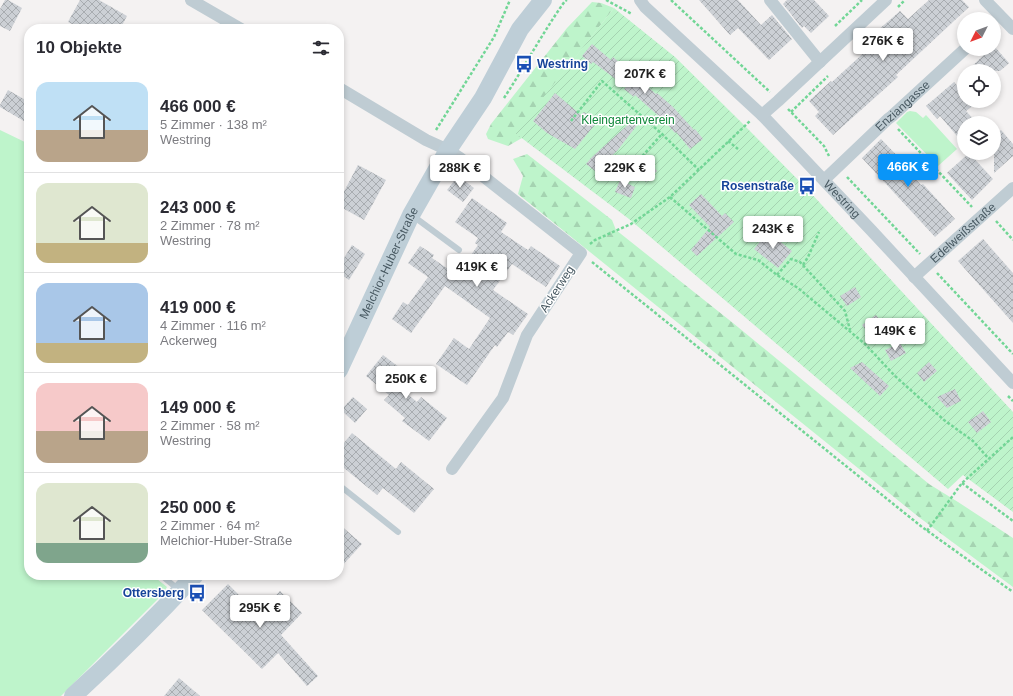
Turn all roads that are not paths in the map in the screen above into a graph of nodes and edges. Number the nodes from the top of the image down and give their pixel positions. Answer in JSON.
{"nodes":[{"id":1,"x":191,"y":0,"type":"edge"},
{"id":2,"x":526,"y":0,"type":"edge"},
{"id":3,"x":543,"y":0,"type":"edge"},
{"id":4,"x":633,"y":0,"type":"edge"},
{"id":5,"x":770,"y":0,"type":"edge"},
{"id":6,"x":886,"y":0,"type":"edge"},
{"id":7,"x":985,"y":0,"type":"edge"},
{"id":8,"x":643,"y":3,"type":"edge"},
{"id":9,"x":993,"y":12,"type":"edge"},
{"id":10,"x":1001,"y":22,"type":"edge"},
{"id":11,"x":232,"y":24,"type":"edge"},
{"id":12,"x":520,"y":29,"type":"junction"},
{"id":13,"x":1013,"y":29,"type":"edge"},
{"id":14,"x":957,"y":56,"type":"edge"},
{"id":15,"x":820,"y":62,"type":"junction"},
{"id":16,"x":344,"y":91,"type":"edge"},
{"id":17,"x":762,"y":115,"type":"junction"},
{"id":18,"x":448,"y":150,"type":"junction"},
{"id":19,"x":824,"y":180,"type":"junction"},
{"id":20,"x":1013,"y":188,"type":"edge"},
{"id":21,"x":411,"y":215,"type":"junction"},
{"id":22,"x":459,"y":250,"type":"dead end"},
{"id":23,"x":914,"y":277,"type":"junction"},
{"id":24,"x":344,"y":359,"type":"edge"},
{"id":25,"x":1013,"y":383,"type":"edge"},
{"id":26,"x":452,"y":469,"type":"dead end"},
{"id":27,"x":344,"y":489,"type":"edge"},
{"id":28,"x":398,"y":532,"type":"dead end"},
{"id":29,"x":167,"y":580,"type":"edge"},
{"id":30,"x":190,"y":580,"type":"edge"},
{"id":31,"x":180,"y":591,"type":"junction"},
{"id":32,"x":73,"y":696,"type":"edge"}],
"edges":[{"from":1,"to":11,"type":"street"},
{"from":2,"to":12,"type":"street"},
{"from":3,"to":12,"type":"street"},
{"from":4,"to":8,"type":"street","name":"Westring"},
{"from":5,"to":15,"type":"street"},
{"from":6,"to":15,"type":"street"},
{"from":7,"to":9,"type":"street"},
{"from":8,"to":17,"type":"street","name":"Westring"},
{"from":10,"to":13,"type":"street"},
{"from":12,"to":18,"type":"street","name":"Melchior-Huber-Straße"},
{"from":14,"to":19,"type":"street","name":"Enziangasse"},
{"from":15,"to":17,"type":"street"},
{"from":16,"to":18,"type":"street","name":"Ackerweg"},
{"from":17,"to":19,"type":"street","name":"Westring"},
{"from":18,"to":21,"type":"street","name":"Melchior-Huber-Straße"},
{"from":18,"to":26,"type":"street","name":"Ackerweg"},
{"from":19,"to":23,"type":"street","name":"Westring"},
{"from":20,"to":23,"type":"street","name":"Edelweißstraße"},
{"from":21,"to":22,"type":"lane"},
{"from":21,"to":24,"type":"street","name":"Melchior-Huber-Straße"},
{"from":23,"to":25,"type":"street","name":"Westring"},
{"from":27,"to":28,"type":"lane"},
{"from":29,"to":31,"type":"lane"},
{"from":30,"to":31,"type":"street"},
{"from":31,"to":32,"type":"street"}]}
